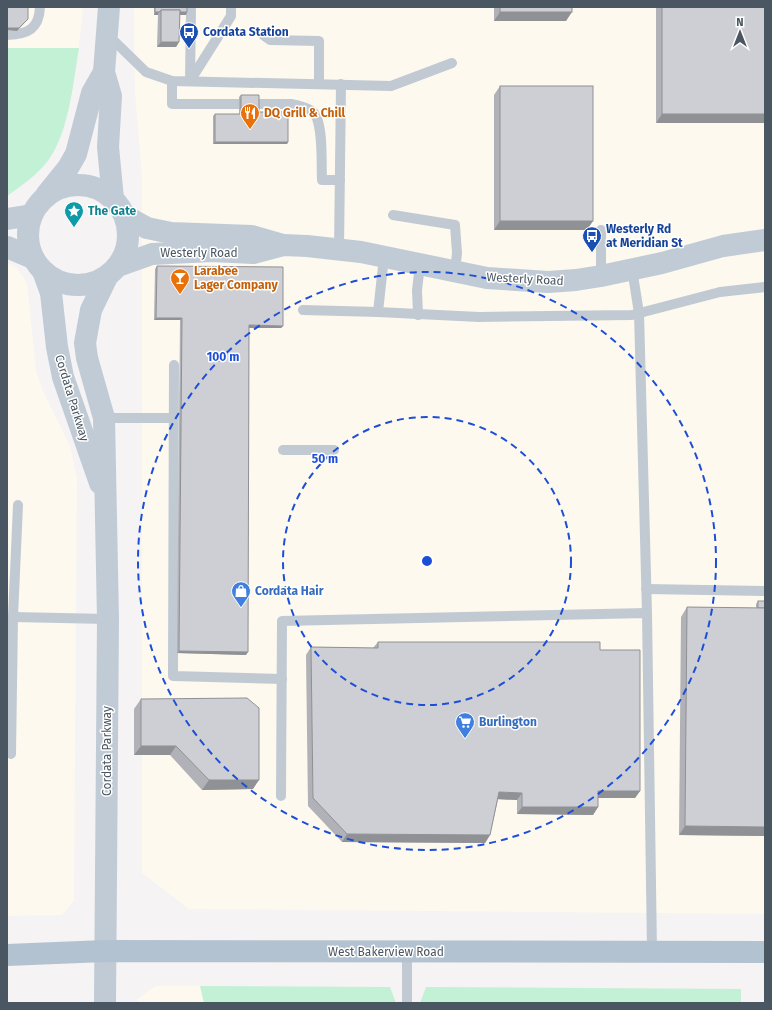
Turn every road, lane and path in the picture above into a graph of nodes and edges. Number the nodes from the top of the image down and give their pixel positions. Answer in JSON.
{"nodes":[{"id":1,"x":40,"y":7,"type":"edge"},
{"id":2,"x":109,"y":7,"type":"edge"},
{"id":3,"x":190,"y":7,"type":"edge"},
{"id":4,"x":231,"y":7,"type":"edge"},
{"id":5,"x":7,"y":35,"type":"edge"},
{"id":6,"x":108,"y":35,"type":"junction"},
{"id":7,"x":263,"y":35,"type":"dead end"},
{"id":8,"x":452,"y":63,"type":"dead end"},
{"id":9,"x":104,"y":72,"type":"junction"},
{"id":10,"x":172,"y":81,"type":"junction"},
{"id":11,"x":190,"y":81,"type":"junction"},
{"id":12,"x":319,"y":83,"type":"junction"},
{"id":13,"x":341,"y":84,"type":"junction"},
{"id":14,"x":340,"y":180,"type":"junction"},
{"id":15,"x":45,"y":197,"type":"junction"},
{"id":16,"x":112,"y":199,"type":"junction"},
{"id":17,"x":32,"y":215,"type":"junction"},
{"id":18,"x":393,"y":215,"type":"dead end"},
{"id":19,"x":125,"y":216,"type":"junction"},
{"id":20,"x":7,"y":219,"type":"edge"},
{"id":21,"x":601,"y":230,"type":"dead end"},
{"id":22,"x":765,"y":240,"type":"edge"},
{"id":23,"x":283,"y":246,"type":"junction"},
{"id":24,"x":7,"y":247,"type":"edge"},
{"id":25,"x":339,"y":249,"type":"junction"},
{"id":26,"x":384,"y":257,"type":"junction"},
{"id":27,"x":38,"y":265,"type":"junction"},
{"id":28,"x":420,"y":265,"type":"junction"},
{"id":29,"x":632,"y":269,"type":"junction"},
{"id":30,"x":112,"y":272,"type":"junction"},
{"id":31,"x":455,"y":272,"type":"junction"},
{"id":32,"x":601,"y":276,"type":"junction"},
{"id":33,"x":765,"y":287,"type":"edge"},
{"id":34,"x":303,"y":310,"type":"dead end"},
{"id":35,"x":378,"y":312,"type":"junction"},
{"id":36,"x":639,"y":313,"type":"junction"},
{"id":37,"x":418,"y":314,"type":"junction"},
{"id":38,"x":174,"y":365,"type":"dead end"},
{"id":39,"x":104,"y":418,"type":"junction"},
{"id":40,"x":173,"y":418,"type":"junction"},
{"id":41,"x":282,"y":450,"type":"dead end"},
{"id":42,"x":334,"y":450,"type":"dead end"},
{"id":43,"x":106,"y":500,"type":"junction"},
{"id":44,"x":18,"y":505,"type":"dead end"},
{"id":45,"x":646,"y":589,"type":"junction"},
{"id":46,"x":765,"y":591,"type":"edge"},
{"id":47,"x":647,"y":613,"type":"junction"},
{"id":48,"x":13,"y":617,"type":"junction"},
{"id":49,"x":108,"y":619,"type":"junction"},
{"id":50,"x":282,"y":679,"type":"junction"},
{"id":51,"x":11,"y":754,"type":"dead end"},
{"id":52,"x":281,"y":796,"type":"dead end"},
{"id":53,"x":105,"y":951,"type":"junction"},
{"id":54,"x":652,"y":951,"type":"junction"},
{"id":55,"x":765,"y":952,"type":"edge"},
{"id":56,"x":407,"y":953,"type":"junction"},
{"id":57,"x":7,"y":955,"type":"edge"},
{"id":58,"x":105,"y":1003,"type":"edge"},
{"id":59,"x":407,"y":1003,"type":"edge"}],
"edges":[{"from":1,"to":5,"type":"lane"},
{"from":2,"to":6,"type":"street"},
{"from":3,"to":11,"type":"lane"},
{"from":4,"to":11,"type":"lane"},
{"from":6,"to":9,"type":"street"},
{"from":6,"to":10,"type":"lane"},
{"from":7,"to":12,"type":"lane"},
{"from":8,"to":13,"type":"lane"},
{"from":9,"to":15,"type":"street"},
{"from":9,"to":16,"type":"street"},
{"from":10,"to":11,"type":"lane"},
{"from":10,"to":14,"type":"lane"},
{"from":11,"to":12,"type":"lane"},
{"from":12,"to":13,"type":"lane"},
{"from":13,"to":14,"type":"lane"},
{"from":14,"to":25,"type":"lane"},
{"from":15,"to":16,"type":"street"},
{"from":15,"to":17,"type":"street"},
{"from":16,"to":19,"type":"street"},
{"from":17,"to":20,"type":"street"},
{"from":17,"to":27,"type":"street"},
{"from":18,"to":31,"type":"lane"},
{"from":19,"to":23,"type":"street","name":"Westerly Road"},
{"from":19,"to":30,"type":"street"},
{"from":21,"to":32,"type":"lane"},
{"from":22,"to":29,"type":"street","name":"Westerly Road"},
{"from":23,"to":25,"type":"street","name":"Westerly Road"},
{"from":23,"to":30,"type":"street","name":"Westerly Road"},
{"from":24,"to":27,"type":"street"},
{"from":25,"to":26,"type":"street","name":"Westerly Road"},
{"from":26,"to":28,"type":"street","name":"Westerly Road"},
{"from":26,"to":35,"type":"lane"},
{"from":27,"to":30,"type":"street"},
{"from":27,"to":43,"type":"street","name":"Cordata Parkway"},
{"from":28,"to":31,"type":"street","name":"Westerly Road"},
{"from":28,"to":37,"type":"lane"},
{"from":29,"to":32,"type":"street","name":"Westerly Road"},
{"from":29,"to":36,"type":"lane"},
{"from":30,"to":39,"type":"street","name":"Cordata Parkway"},
{"from":31,"to":32,"type":"street","name":"Westerly Road"},
{"from":33,"to":36,"type":"lane"},
{"from":34,"to":35,"type":"lane"},
{"from":35,"to":37,"type":"lane"},
{"from":36,"to":37,"type":"lane"},
{"from":36,"to":45,"type":"lane"},
{"from":38,"to":40,"type":"lane"},
{"from":39,"to":40,"type":"lane"},
{"from":39,"to":43,"type":"street","name":"Cordata Parkway"},
{"from":40,"to":50,"type":"lane"},
{"from":41,"to":42,"type":"lane"},
{"from":43,"to":49,"type":"street","name":"Cordata Parkway"},
{"from":44,"to":48,"type":"lane"},
{"from":45,"to":46,"type":"lane"},
{"from":45,"to":47,"type":"lane"},
{"from":47,"to":50,"type":"lane"},
{"from":47,"to":54,"type":"lane"},
{"from":48,"to":49,"type":"lane"},
{"from":48,"to":51,"type":"lane"},
{"from":49,"to":53,"type":"street","name":"Cordata Parkway"},
{"from":50,"to":52,"type":"lane"},
{"from":53,"to":56,"type":"main road","name":"West Bakerview Road"},
{"from":53,"to":57,"type":"main road","name":"West Bakerview Road"},
{"from":53,"to":58,"type":"street","name":"Cordata Parkway"},
{"from":54,"to":55,"type":"main road","name":"West Bakerview Road"},
{"from":54,"to":56,"type":"main road","name":"West Bakerview Road"},
{"from":56,"to":59,"type":"lane"}]}
